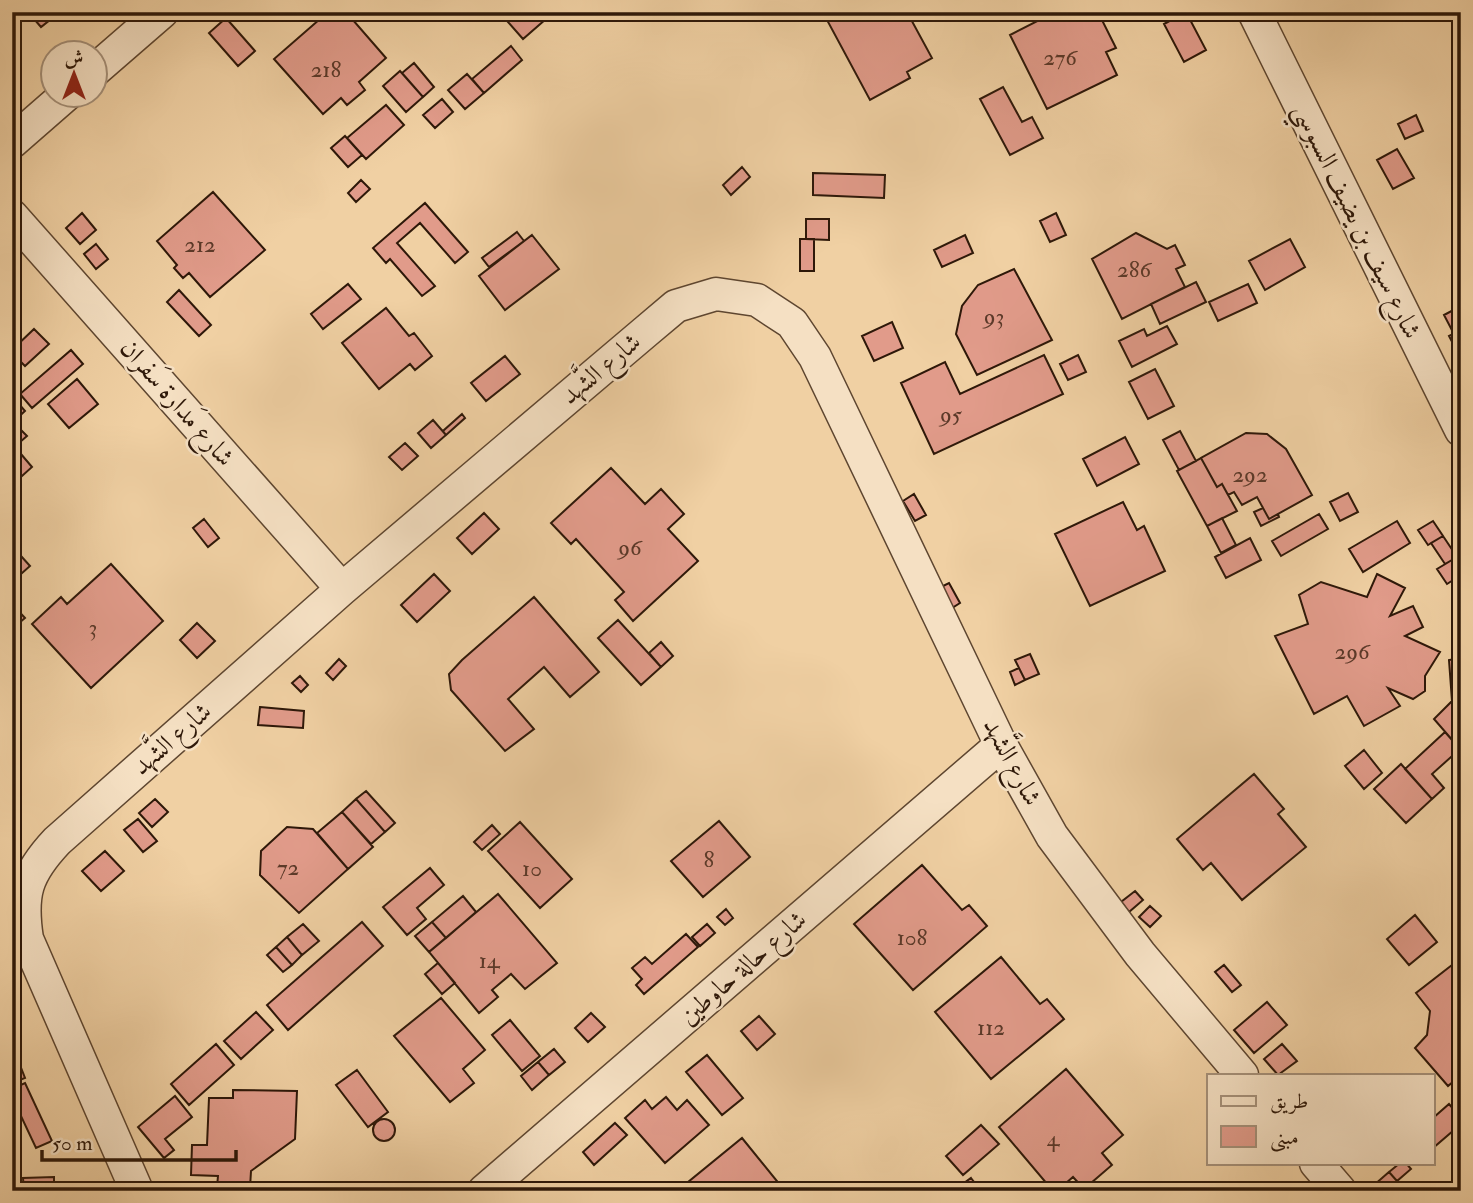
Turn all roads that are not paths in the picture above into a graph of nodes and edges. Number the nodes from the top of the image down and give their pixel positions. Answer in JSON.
{"nodes":[{"id":1,"x":162,"y":12,"type":"edge"},
{"id":2,"x":1254,"y":12,"type":"edge"},
{"id":3,"x":108,"y":59,"type":"edge"},
{"id":4,"x":51,"y":108,"type":"edge"},
{"id":5,"x":12,"y":142,"type":"edge"},
{"id":6,"x":12,"y":216,"type":"edge"},
{"id":7,"x":1461,"y":430,"type":"edge"},
{"id":8,"x":342,"y":589,"type":"junction"},
{"id":9,"x":1001,"y":745,"type":"junction"},
{"id":10,"x":1241,"y":1074,"type":"edge"},
{"id":11,"x":137,"y":1191,"type":"edge"},
{"id":12,"x":484,"y":1191,"type":"edge"}],
"edges":[{"from":1,"to":3,"type":"street"},
{"from":2,"to":7,"type":"street","name":"شارع سيف بن يضيف السبوسي"},
{"from":4,"to":5,"type":"street"},
{"from":6,"to":8,"type":"street","name":"شارع مَدارة سَفران"},
{"from":8,"to":9,"type":"street","name":"شارع الشَّهد"},
{"from":8,"to":11,"type":"street","name":"شارع الشَّهد"},
{"from":9,"to":10,"type":"street","name":"شارع الشَّهد"},
{"from":9,"to":12,"type":"street","name":"شارع حالة حاوطين"}]}
